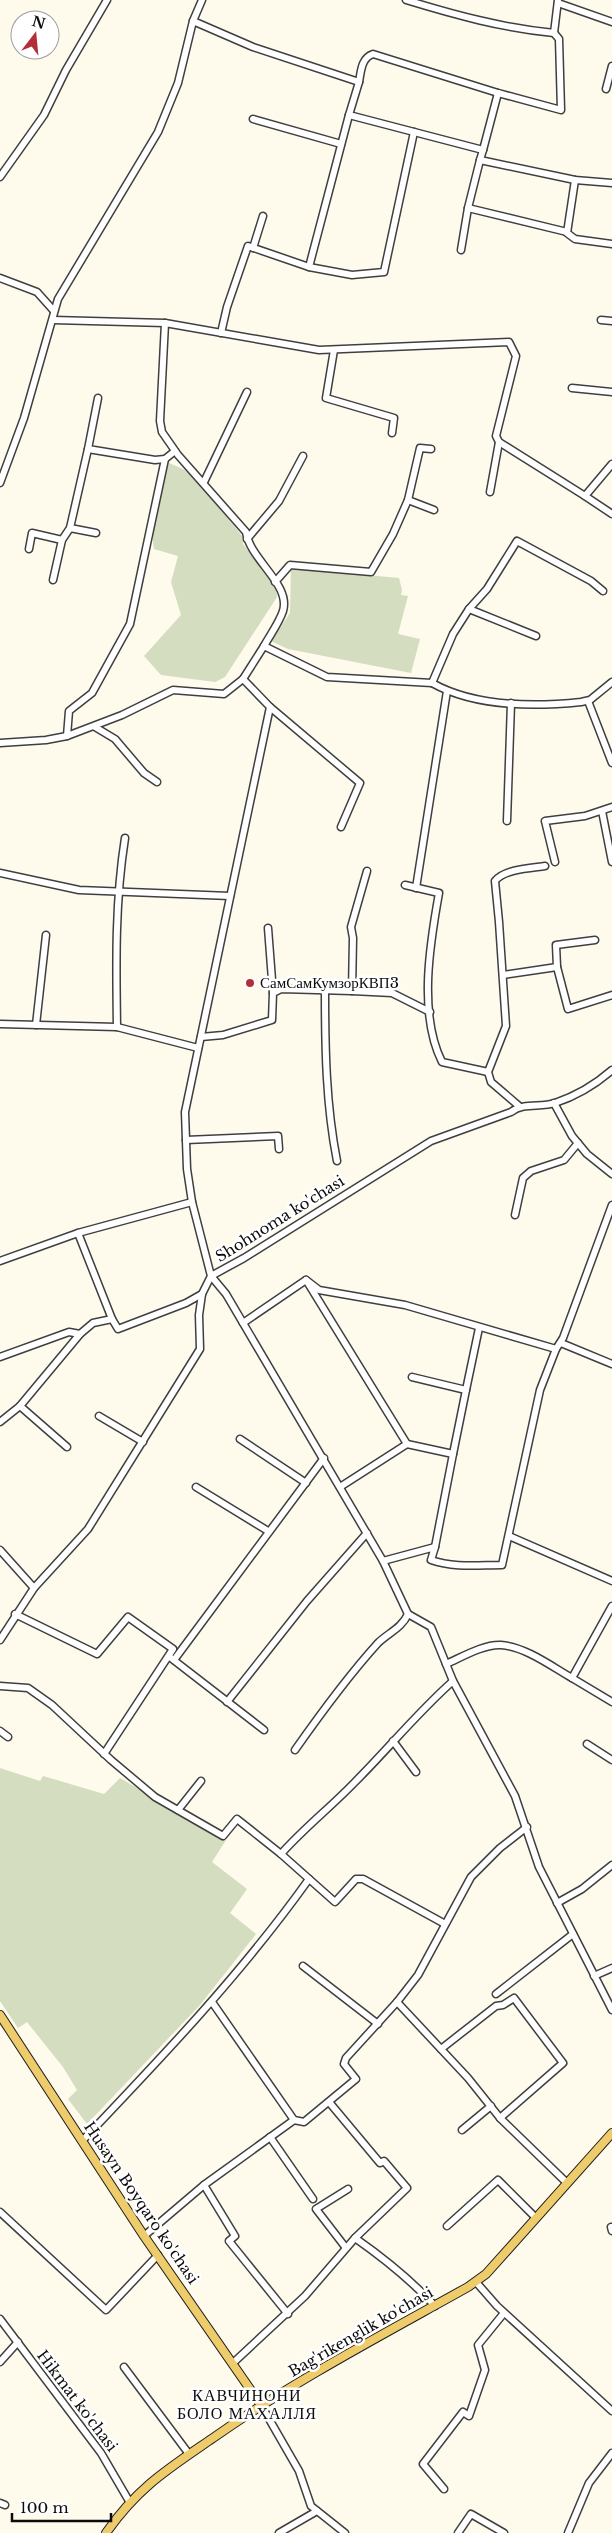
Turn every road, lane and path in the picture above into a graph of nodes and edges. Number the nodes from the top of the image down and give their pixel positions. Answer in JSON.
{"nodes":[{"id":1,"x":107,"y":0,"type":"edge"},
{"id":2,"x":202,"y":0,"type":"edge"},
{"id":3,"x":406,"y":0,"type":"edge"},
{"id":4,"x":558,"y":2,"type":"edge"},
{"id":5,"x":193,"y":21,"type":"junction"},
{"id":6,"x":612,"y":22,"type":"edge"},
{"id":7,"x":554,"y":34,"type":"junction"},
{"id":8,"x":612,"y":66,"type":"edge"},
{"id":9,"x":359,"y":82,"type":"junction"},
{"id":10,"x":606,"y":89,"type":"dead end"},
{"id":11,"x":498,"y":93,"type":"junction"},
{"id":12,"x":349,"y":115,"type":"junction"},
{"id":13,"x":253,"y":119,"type":"dead end"},
{"id":14,"x":414,"y":132,"type":"junction"},
{"id":15,"x":341,"y":144,"type":"junction"},
{"id":16,"x":483,"y":150,"type":"junction"},
{"id":17,"x":480,"y":160,"type":"junction"},
{"id":18,"x":0,"y":177,"type":"edge"},
{"id":19,"x":575,"y":180,"type":"junction"},
{"id":20,"x":612,"y":183,"type":"edge"},
{"id":21,"x":468,"y":208,"type":"junction"},
{"id":22,"x":263,"y":216,"type":"dead end"},
{"id":23,"x":567,"y":232,"type":"junction"},
{"id":24,"x":612,"y":244,"type":"edge"},
{"id":25,"x":253,"y":248,"type":"junction"},
{"id":26,"x":461,"y":250,"type":"dead end"},
{"id":27,"x":309,"y":267,"type":"junction"},
{"id":28,"x":0,"y":278,"type":"edge"},
{"id":29,"x":54,"y":311,"type":"junction"},
{"id":30,"x":53,"y":320,"type":"junction"},
{"id":31,"x":601,"y":320,"type":"dead end"},
{"id":32,"x":612,"y":321,"type":"edge"},
{"id":33,"x":165,"y":324,"type":"junction"},
{"id":34,"x":220,"y":333,"type":"junction"},
{"id":35,"x":334,"y":350,"type":"junction"},
{"id":36,"x":572,"y":388,"type":"dead end"},
{"id":37,"x":247,"y":392,"type":"dead end"},
{"id":38,"x":612,"y":392,"type":"edge"},
{"id":39,"x":98,"y":398,"type":"dead end"},
{"id":40,"x":392,"y":433,"type":"dead end"},
{"id":41,"x":499,"y":442,"type":"junction"},
{"id":42,"x":88,"y":448,"type":"junction"},
{"id":43,"x":430,"y":449,"type":"dead end"},
{"id":44,"x":175,"y":451,"type":"junction"},
{"id":45,"x":303,"y":456,"type":"dead end"},
{"id":46,"x":165,"y":460,"type":"junction"},
{"id":47,"x":612,"y":464,"type":"edge"},
{"id":48,"x":204,"y":482,"type":"junction"},
{"id":49,"x":0,"y":483,"type":"edge"},
{"id":50,"x":490,"y":492,"type":"dead end"},
{"id":51,"x":585,"y":496,"type":"junction"},
{"id":52,"x":408,"y":500,"type":"junction"},
{"id":53,"x":434,"y":510,"type":"dead end"},
{"id":54,"x":612,"y":514,"type":"edge"},
{"id":55,"x":70,"y":528,"type":"junction"},
{"id":56,"x":96,"y":533,"type":"dead end"},
{"id":57,"x":62,"y":540,"type":"junction"},
{"id":58,"x":247,"y":540,"type":"junction"},
{"id":59,"x":29,"y":549,"type":"dead end"},
{"id":60,"x":53,"y":580,"type":"dead end"},
{"id":61,"x":275,"y":582,"type":"junction"},
{"id":62,"x":603,"y":591,"type":"dead end"},
{"id":63,"x":469,"y":609,"type":"junction"},
{"id":64,"x":536,"y":636,"type":"dead end"},
{"id":65,"x":264,"y":646,"type":"junction"},
{"id":66,"x":243,"y":679,"type":"junction"},
{"id":67,"x":612,"y":682,"type":"edge"},
{"id":68,"x":432,"y":683,"type":"junction"},
{"id":69,"x":447,"y":691,"type":"junction"},
{"id":70,"x":588,"y":701,"type":"junction"},
{"id":71,"x":511,"y":703,"type":"junction"},
{"id":72,"x":270,"y":707,"type":"junction"},
{"id":73,"x":95,"y":727,"type":"junction"},
{"id":74,"x":67,"y":736,"type":"junction"},
{"id":75,"x":0,"y":743,"type":"edge"},
{"id":76,"x":612,"y":763,"type":"edge"},
{"id":77,"x":156,"y":782,"type":"dead end"},
{"id":78,"x":612,"y":807,"type":"edge"},
{"id":79,"x":602,"y":811,"type":"junction"},
{"id":80,"x":507,"y":821,"type":"dead end"},
{"id":81,"x":341,"y":827,"type":"dead end"},
{"id":82,"x":125,"y":838,"type":"dead end"},
{"id":83,"x":556,"y":862,"type":"dead end"},
{"id":84,"x":612,"y":862,"type":"edge"},
{"id":85,"x":545,"y":866,"type":"dead end"},
{"id":86,"x":367,"y":871,"type":"dead end"},
{"id":87,"x":0,"y":873,"type":"edge"},
{"id":88,"x":404,"y":885,"type":"dead end"},
{"id":89,"x":416,"y":888,"type":"junction"},
{"id":90,"x":118,"y":891,"type":"junction"},
{"id":91,"x":230,"y":896,"type":"junction"},
{"id":92,"x":268,"y":928,"type":"dead end"},
{"id":93,"x":46,"y":935,"type":"dead end"},
{"id":94,"x":595,"y":940,"type":"dead end"},
{"id":95,"x":557,"y":968,"type":"junction"},
{"id":96,"x":503,"y":975,"type":"junction"},
{"id":97,"x":325,"y":991,"type":"junction"},
{"id":98,"x":352,"y":991,"type":"junction"},
{"id":99,"x":273,"y":993,"type":"junction"},
{"id":100,"x":612,"y":994,"type":"edge"},
{"id":101,"x":430,"y":1012,"type":"junction"},
{"id":102,"x":0,"y":1024,"type":"edge"},
{"id":103,"x":36,"y":1025,"type":"junction"},
{"id":104,"x":117,"y":1027,"type":"junction"},
{"id":105,"x":201,"y":1036,"type":"junction"},
{"id":106,"x":198,"y":1048,"type":"junction"},
{"id":107,"x":612,"y":1070,"type":"edge"},
{"id":108,"x":488,"y":1072,"type":"junction"},
{"id":109,"x":554,"y":1103,"type":"junction"},
{"id":110,"x":519,"y":1106,"type":"junction"},
{"id":111,"x":186,"y":1140,"type":"junction"},
{"id":112,"x":578,"y":1143,"type":"junction"},
{"id":113,"x":279,"y":1149,"type":"dead end"},
{"id":114,"x":337,"y":1161,"type":"dead end"},
{"id":115,"x":612,"y":1174,"type":"edge"},
{"id":116,"x":192,"y":1202,"type":"junction"},
{"id":117,"x":612,"y":1205,"type":"edge"},
{"id":118,"x":515,"y":1215,"type":"dead end"},
{"id":119,"x":78,"y":1233,"type":"junction"},
{"id":120,"x":0,"y":1260,"type":"edge"},
{"id":121,"x":211,"y":1276,"type":"junction"},
{"id":122,"x":306,"y":1280,"type":"junction"},
{"id":123,"x":202,"y":1294,"type":"junction"},
{"id":124,"x":112,"y":1319,"type":"junction"},
{"id":125,"x":243,"y":1322,"type":"junction"},
{"id":126,"x":479,"y":1328,"type":"junction"},
{"id":127,"x":80,"y":1334,"type":"junction"},
{"id":128,"x":561,"y":1343,"type":"junction"},
{"id":129,"x":556,"y":1349,"type":"junction"},
{"id":130,"x":0,"y":1357,"type":"edge"},
{"id":131,"x":612,"y":1364,"type":"edge"},
{"id":132,"x":412,"y":1378,"type":"dead end"},
{"id":133,"x":466,"y":1390,"type":"junction"},
{"id":134,"x":20,"y":1406,"type":"junction"},
{"id":135,"x":99,"y":1416,"type":"dead end"},
{"id":136,"x":0,"y":1422,"type":"edge"},
{"id":137,"x":240,"y":1440,"type":"dead end"},
{"id":138,"x":143,"y":1442,"type":"junction"},
{"id":139,"x":407,"y":1444,"type":"junction"},
{"id":140,"x":67,"y":1447,"type":"dead end"},
{"id":141,"x":453,"y":1454,"type":"junction"},
{"id":142,"x":324,"y":1458,"type":"junction"},
{"id":143,"x":306,"y":1483,"type":"junction"},
{"id":144,"x":196,"y":1487,"type":"dead end"},
{"id":145,"x":340,"y":1487,"type":"junction"},
{"id":146,"x":268,"y":1531,"type":"junction"},
{"id":147,"x":367,"y":1533,"type":"junction"},
{"id":148,"x":508,"y":1536,"type":"junction"},
{"id":149,"x":434,"y":1547,"type":"junction"},
{"id":150,"x":0,"y":1550,"type":"edge"},
{"id":151,"x":383,"y":1561,"type":"junction"},
{"id":152,"x":612,"y":1581,"type":"edge"},
{"id":153,"x":34,"y":1588,"type":"junction"},
{"id":154,"x":612,"y":1606,"type":"edge"},
{"id":155,"x":15,"y":1614,"type":"junction"},
{"id":156,"x":408,"y":1614,"type":"junction"},
{"id":157,"x":0,"y":1640,"type":"edge"},
{"id":158,"x":171,"y":1658,"type":"junction"},
{"id":159,"x":446,"y":1664,"type":"junction"},
{"id":160,"x":572,"y":1678,"type":"junction"},
{"id":161,"x":453,"y":1681,"type":"junction"},
{"id":162,"x":0,"y":1686,"type":"edge"},
{"id":163,"x":228,"y":1702,"type":"junction"},
{"id":164,"x":612,"y":1702,"type":"edge"},
{"id":165,"x":264,"y":1730,"type":"dead end"},
{"id":166,"x":0,"y":1731,"type":"edge"},
{"id":167,"x":8,"y":1737,"type":"dead end"},
{"id":168,"x":393,"y":1741,"type":"junction"},
{"id":169,"x":587,"y":1744,"type":"dead end"},
{"id":170,"x":296,"y":1750,"type":"dead end"},
{"id":171,"x":104,"y":1754,"type":"junction"},
{"id":172,"x":612,"y":1760,"type":"edge"},
{"id":173,"x":416,"y":1772,"type":"dead end"},
{"id":174,"x":201,"y":1781,"type":"dead end"},
{"id":175,"x":178,"y":1810,"type":"junction"},
{"id":176,"x":527,"y":1827,"type":"junction"},
{"id":177,"x":281,"y":1854,"type":"junction"},
{"id":178,"x":612,"y":1865,"type":"edge"},
{"id":179,"x":309,"y":1879,"type":"junction"},
{"id":180,"x":557,"y":1903,"type":"junction"},
{"id":181,"x":445,"y":1924,"type":"junction"},
{"id":182,"x":573,"y":1934,"type":"junction"},
{"id":183,"x":303,"y":1966,"type":"dead end"},
{"id":184,"x":612,"y":1968,"type":"edge"},
{"id":185,"x":594,"y":1976,"type":"junction"},
{"id":186,"x":496,"y":1994,"type":"dead end"},
{"id":187,"x":212,"y":2002,"type":"junction"},
{"id":188,"x":397,"y":2002,"type":"junction"},
{"id":189,"x":612,"y":2010,"type":"edge"},
{"id":190,"x":0,"y":2015,"type":"edge"},
{"id":191,"x":378,"y":2024,"type":"junction"},
{"id":192,"x":440,"y":2049,"type":"junction"},
{"id":193,"x":329,"y":2102,"type":"junction"},
{"id":194,"x":490,"y":2106,"type":"junction"},
{"id":195,"x":500,"y":2118,"type":"junction"},
{"id":196,"x":294,"y":2120,"type":"junction"},
{"id":197,"x":462,"y":2130,"type":"dead end"},
{"id":198,"x":612,"y":2133,"type":"edge"},
{"id":199,"x":270,"y":2137,"type":"junction"},
{"id":200,"x":83,"y":2140,"type":"junction"},
{"id":201,"x":567,"y":2183,"type":"junction"},
{"id":202,"x":204,"y":2185,"type":"junction"},
{"id":203,"x":348,"y":2189,"type":"dead end"},
{"id":204,"x":313,"y":2199,"type":"dead end"},
{"id":205,"x":0,"y":2212,"type":"edge"},
{"id":206,"x":536,"y":2218,"type":"junction"},
{"id":207,"x":447,"y":2226,"type":"dead end"},
{"id":208,"x":144,"y":2236,"type":"junction"},
{"id":209,"x":355,"y":2238,"type":"junction"},
{"id":210,"x":346,"y":2248,"type":"junction"},
{"id":211,"x":158,"y":2255,"type":"junction"},
{"id":212,"x":476,"y":2282,"type":"junction"},
{"id":213,"x":435,"y":2306,"type":"junction"},
{"id":214,"x":504,"y":2313,"type":"junction"},
{"id":215,"x":288,"y":2314,"type":"junction"},
{"id":216,"x":0,"y":2319,"type":"edge"},
{"id":217,"x":18,"y":2342,"type":"junction"},
{"id":218,"x":0,"y":2362,"type":"edge"},
{"id":219,"x":233,"y":2363,"type":"junction"},
{"id":220,"x":124,"y":2367,"type":"dead end"},
{"id":221,"x":261,"y":2405,"type":"junction"},
{"id":222,"x":612,"y":2412,"type":"edge"},
{"id":223,"x":612,"y":2453,"type":"edge"},
{"id":224,"x":189,"y":2454,"type":"junction"},
{"id":225,"x":444,"y":2489,"type":"dead end"},
{"id":226,"x":130,"y":2501,"type":"junction"},
{"id":227,"x":317,"y":2511,"type":"junction"},
{"id":228,"x":106,"y":2533,"type":"edge"},
{"id":229,"x":279,"y":2533,"type":"edge"},
{"id":230,"x":346,"y":2533,"type":"edge"},
{"id":231,"x":458,"y":2533,"type":"edge"},
{"id":232,"x":504,"y":2533,"type":"edge"},
{"id":233,"x":568,"y":2533,"type":"edge"}],
"edges":[{"from":1,"to":18,"type":"street"},
{"from":2,"to":5,"type":"street"},
{"from":3,"to":7,"type":"street"},
{"from":4,"to":6,"type":"street"},
{"from":4,"to":7,"type":"street"},
{"from":5,"to":9,"type":"street"},
{"from":5,"to":29,"type":"street"},
{"from":7,"to":11,"type":"street"},
{"from":8,"to":10,"type":"street"},
{"from":9,"to":11,"type":"street"},
{"from":9,"to":12,"type":"street"},
{"from":11,"to":16,"type":"street"},
{"from":12,"to":14,"type":"street"},
{"from":12,"to":15,"type":"street"},
{"from":13,"to":15,"type":"street"},
{"from":14,"to":16,"type":"street"},
{"from":14,"to":27,"type":"street"},
{"from":15,"to":27,"type":"street"},
{"from":16,"to":17,"type":"street"},
{"from":17,"to":19,"type":"street"},
{"from":17,"to":21,"type":"street"},
{"from":19,"to":20,"type":"street"},
{"from":19,"to":23,"type":"street"},
{"from":21,"to":23,"type":"street"},
{"from":21,"to":26,"type":"street"},
{"from":22,"to":25,"type":"street"},
{"from":23,"to":24,"type":"street"},
{"from":25,"to":27,"type":"street"},
{"from":25,"to":34,"type":"street"},
{"from":28,"to":29,"type":"street"},
{"from":29,"to":30,"type":"street"},
{"from":30,"to":33,"type":"street"},
{"from":30,"to":49,"type":"street"},
{"from":31,"to":32,"type":"street"},
{"from":33,"to":34,"type":"street"},
{"from":33,"to":44,"type":"street"},
{"from":34,"to":35,"type":"street"},
{"from":35,"to":40,"type":"street"},
{"from":35,"to":41,"type":"street"},
{"from":36,"to":38,"type":"street"},
{"from":37,"to":48,"type":"street"},
{"from":39,"to":42,"type":"street"},
{"from":41,"to":50,"type":"street"},
{"from":41,"to":51,"type":"street"},
{"from":42,"to":46,"type":"street"},
{"from":42,"to":55,"type":"street"},
{"from":43,"to":52,"type":"street"},
{"from":44,"to":46,"type":"street"},
{"from":44,"to":48,"type":"street"},
{"from":45,"to":58,"type":"street"},
{"from":46,"to":74,"type":"street"},
{"from":47,"to":51,"type":"street"},
{"from":48,"to":58,"type":"street"},
{"from":51,"to":54,"type":"street"},
{"from":52,"to":53,"type":"street"},
{"from":52,"to":61,"type":"street"},
{"from":55,"to":56,"type":"street"},
{"from":55,"to":57,"type":"street"},
{"from":57,"to":59,"type":"street"},
{"from":57,"to":60,"type":"street"},
{"from":58,"to":61,"type":"street"},
{"from":61,"to":65,"type":"street"},
{"from":62,"to":63,"type":"street"},
{"from":63,"to":64,"type":"street"},
{"from":63,"to":68,"type":"street"},
{"from":65,"to":66,"type":"street"},
{"from":65,"to":68,"type":"street"},
{"from":66,"to":72,"type":"street"},
{"from":66,"to":73,"type":"street"},
{"from":67,"to":70,"type":"street"},
{"from":68,"to":69,"type":"street"},
{"from":69,"to":71,"type":"street"},
{"from":69,"to":89,"type":"street"},
{"from":70,"to":71,"type":"street"},
{"from":70,"to":76,"type":"street"},
{"from":71,"to":80,"type":"street"},
{"from":72,"to":81,"type":"street"},
{"from":72,"to":91,"type":"street"},
{"from":73,"to":74,"type":"street"},
{"from":73,"to":77,"type":"street"},
{"from":74,"to":75,"type":"street"},
{"from":78,"to":79,"type":"street"},
{"from":79,"to":83,"type":"street"},
{"from":79,"to":84,"type":"street"},
{"from":82,"to":90,"type":"street"},
{"from":85,"to":96,"type":"street"},
{"from":86,"to":98,"type":"street"},
{"from":87,"to":90,"type":"street"},
{"from":88,"to":89,"type":"street"},
{"from":89,"to":101,"type":"street"},
{"from":90,"to":91,"type":"street"},
{"from":90,"to":104,"type":"street"},
{"from":91,"to":105,"type":"street"},
{"from":92,"to":99,"type":"street"},
{"from":93,"to":103,"type":"street"},
{"from":94,"to":95,"type":"street"},
{"from":95,"to":96,"type":"street"},
{"from":95,"to":100,"type":"street"},
{"from":96,"to":108,"type":"street"},
{"from":97,"to":98,"type":"street"},
{"from":97,"to":99,"type":"street"},
{"from":97,"to":114,"type":"street"},
{"from":98,"to":101,"type":"street"},
{"from":99,"to":105,"type":"street"},
{"from":101,"to":108,"type":"street"},
{"from":102,"to":103,"type":"street"},
{"from":103,"to":104,"type":"street"},
{"from":104,"to":106,"type":"street"},
{"from":105,"to":106,"type":"street"},
{"from":106,"to":111,"type":"street"},
{"from":107,"to":109,"type":"street","name":"Shohnoma ko'chasi"},
{"from":108,"to":110,"type":"street"},
{"from":109,"to":110,"type":"street","name":"Shohnoma ko'chasi"},
{"from":109,"to":112,"type":"street"},
{"from":110,"to":121,"type":"street","name":"Shohnoma ko'chasi"},
{"from":111,"to":113,"type":"street"},
{"from":111,"to":116,"type":"street"},
{"from":112,"to":115,"type":"street"},
{"from":112,"to":118,"type":"street"},
{"from":116,"to":119,"type":"street"},
{"from":116,"to":121,"type":"street"},
{"from":117,"to":128,"type":"street"},
{"from":119,"to":120,"type":"street"},
{"from":119,"to":124,"type":"street"},
{"from":121,"to":123,"type":"street","name":"Shohnoma ko'chasi"},
{"from":121,"to":125,"type":"street"},
{"from":122,"to":125,"type":"street"},
{"from":122,"to":126,"type":"street"},
{"from":122,"to":139,"type":"street"},
{"from":123,"to":124,"type":"street"},
{"from":123,"to":138,"type":"street","name":"Shohnoma ko'chasi"},
{"from":124,"to":127,"type":"street"},
{"from":125,"to":142,"type":"street"},
{"from":126,"to":129,"type":"street"},
{"from":126,"to":133,"type":"street"},
{"from":127,"to":130,"type":"street"},
{"from":127,"to":134,"type":"street"},
{"from":128,"to":129,"type":"street"},
{"from":128,"to":131,"type":"street"},
{"from":129,"to":148,"type":"street"},
{"from":132,"to":133,"type":"street"},
{"from":133,"to":141,"type":"street"},
{"from":134,"to":136,"type":"street"},
{"from":134,"to":140,"type":"street"},
{"from":135,"to":138,"type":"street"},
{"from":137,"to":143,"type":"street"},
{"from":138,"to":153,"type":"street","name":"Shohnoma ko'chasi"},
{"from":139,"to":141,"type":"street"},
{"from":139,"to":145,"type":"street"},
{"from":141,"to":149,"type":"street"},
{"from":142,"to":143,"type":"street"},
{"from":142,"to":145,"type":"street"},
{"from":143,"to":146,"type":"street"},
{"from":144,"to":146,"type":"street"},
{"from":145,"to":147,"type":"street"},
{"from":146,"to":158,"type":"street"},
{"from":147,"to":151,"type":"street"},
{"from":147,"to":163,"type":"street"},
{"from":148,"to":149,"type":"street"},
{"from":148,"to":152,"type":"street"},
{"from":149,"to":151,"type":"street"},
{"from":150,"to":153,"type":"street"},
{"from":151,"to":156,"type":"street"},
{"from":153,"to":155,"type":"street","name":"Shohnoma ko'chasi"},
{"from":154,"to":160,"type":"street"},
{"from":155,"to":157,"type":"street","name":"Shohnoma ko'chasi"},
{"from":155,"to":158,"type":"street"},
{"from":156,"to":159,"type":"street"},
{"from":156,"to":170,"type":"street"},
{"from":158,"to":163,"type":"street"},
{"from":158,"to":171,"type":"street"},
{"from":159,"to":160,"type":"street"},
{"from":159,"to":161,"type":"street"},
{"from":160,"to":164,"type":"street"},
{"from":161,"to":168,"type":"street"},
{"from":161,"to":176,"type":"street"},
{"from":162,"to":171,"type":"street"},
{"from":163,"to":165,"type":"street"},
{"from":166,"to":167,"type":"street"},
{"from":168,"to":173,"type":"street"},
{"from":168,"to":177,"type":"street"},
{"from":169,"to":172,"type":"street"},
{"from":171,"to":175,"type":"street"},
{"from":174,"to":175,"type":"street"},
{"from":175,"to":177,"type":"street"},
{"from":176,"to":180,"type":"street"},
{"from":176,"to":181,"type":"street"},
{"from":177,"to":179,"type":"street"},
{"from":178,"to":180,"type":"street"},
{"from":179,"to":181,"type":"street"},
{"from":179,"to":187,"type":"street"},
{"from":180,"to":182,"type":"street"},
{"from":181,"to":188,"type":"street"},
{"from":182,"to":185,"type":"street"},
{"from":182,"to":186,"type":"street"},
{"from":183,"to":191,"type":"street"},
{"from":184,"to":185,"type":"street"},
{"from":185,"to":189,"type":"street"},
{"from":187,"to":196,"type":"street"},
{"from":187,"to":200,"type":"street"},
{"from":188,"to":191,"type":"street"},
{"from":188,"to":192,"type":"street"},
{"from":190,"to":200,"type":"main road","name":"Husayn Boyqaro ko'chasi"},
{"from":191,"to":193,"type":"street"},
{"from":192,"to":194,"type":"street"},
{"from":192,"to":195,"type":"street"},
{"from":193,"to":196,"type":"street"},
{"from":193,"to":209,"type":"street"},
{"from":194,"to":195,"type":"street"},
{"from":194,"to":197,"type":"street"},
{"from":195,"to":201,"type":"street"},
{"from":196,"to":199,"type":"street"},
{"from":198,"to":201,"type":"main road","name":"Bag'rikenglik ko'chasi"},
{"from":199,"to":202,"type":"street"},
{"from":199,"to":204,"type":"street"},
{"from":200,"to":208,"type":"main road","name":"Husayn Boyqaro ko'chasi"},
{"from":201,"to":206,"type":"main road","name":"Bag'rikenglik ko'chasi"},
{"from":202,"to":208,"type":"street"},
{"from":202,"to":215,"type":"street"},
{"from":203,"to":210,"type":"street"},
{"from":205,"to":211,"type":"street"},
{"from":206,"to":207,"type":"street"},
{"from":206,"to":212,"type":"main road","name":"Bag'rikenglik ko'chasi"},
{"from":208,"to":211,"type":"main road","name":"Husayn Boyqaro ko'chasi"},
{"from":209,"to":210,"type":"street"},
{"from":209,"to":213,"type":"street"},
{"from":210,"to":215,"type":"street"},
{"from":211,"to":219,"type":"main road","name":"Husayn Boyqaro ko'chasi"},
{"from":212,"to":213,"type":"main road","name":"Bag'rikenglik ko'chasi"},
{"from":212,"to":214,"type":"street"},
{"from":213,"to":221,"type":"main road","name":"Bag'rikenglik ko'chasi"},
{"from":214,"to":222,"type":"street"},
{"from":214,"to":225,"type":"street"},
{"from":215,"to":219,"type":"street"},
{"from":216,"to":217,"type":"street","name":"Hikmat ko'chasi"},
{"from":217,"to":218,"type":"street"},
{"from":217,"to":226,"type":"street","name":"Hikmat ko'chasi"},
{"from":219,"to":221,"type":"main road","name":"Husayn Boyqaro ko'chasi"},
{"from":220,"to":224,"type":"street"},
{"from":221,"to":224,"type":"main road","name":"Bag'rikenglik ko'chasi"},
{"from":221,"to":227,"type":"street"},
{"from":223,"to":233,"type":"street"},
{"from":224,"to":226,"type":"main road","name":"Bag'rikenglik ko'chasi"},
{"from":226,"to":228,"type":"main road","name":"Bag'rikenglik ko'chasi"},
{"from":227,"to":229,"type":"street"},
{"from":227,"to":230,"type":"street"},
{"from":231,"to":232,"type":"street"}]}
